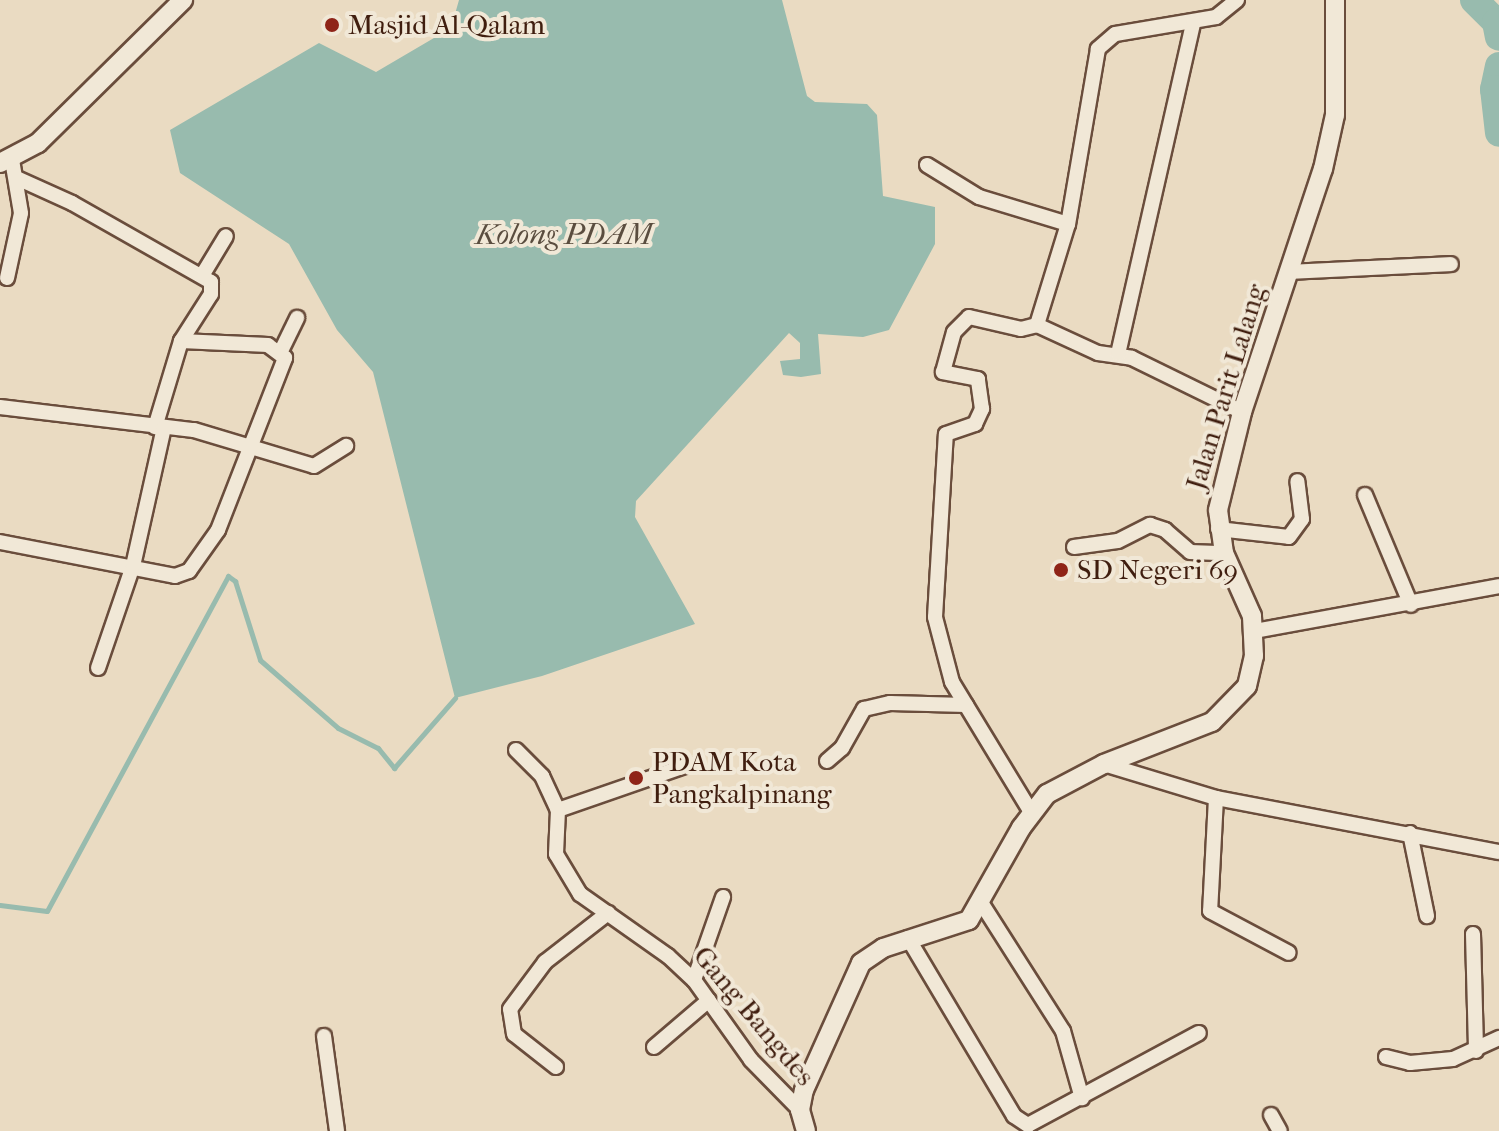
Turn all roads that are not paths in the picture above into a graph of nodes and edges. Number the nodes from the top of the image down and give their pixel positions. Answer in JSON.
{"nodes":[{"id":1,"x":183,"y":0,"type":"edge"},
{"id":2,"x":1237,"y":0,"type":"edge"},
{"id":3,"x":1335,"y":0,"type":"edge"},
{"id":4,"x":1193,"y":23,"type":"junction"},
{"id":5,"x":6,"y":162,"type":"edge"},
{"id":6,"x":927,"y":165,"type":"dead end"},
{"id":7,"x":19,"y":179,"type":"junction"},
{"id":8,"x":1068,"y":224,"type":"junction"},
{"id":9,"x":226,"y":236,"type":"dead end"},
{"id":10,"x":1451,"y":264,"type":"dead end"},
{"id":11,"x":1290,"y":272,"type":"junction"},
{"id":12,"x":203,"y":274,"type":"junction"},
{"id":13,"x":7,"y":278,"type":"dead end"},
{"id":14,"x":297,"y":318,"type":"dead end"},
{"id":15,"x":1037,"y":325,"type":"junction"},
{"id":16,"x":181,"y":341,"type":"junction"},
{"id":17,"x":281,"y":351,"type":"junction"},
{"id":18,"x":1118,"y":354,"type":"junction"},
{"id":19,"x":0,"y":407,"type":"edge"},
{"id":20,"x":1242,"y":412,"type":"junction"},
{"id":21,"x":160,"y":427,"type":"junction"},
{"id":22,"x":346,"y":446,"type":"dead end"},
{"id":23,"x":253,"y":448,"type":"junction"},
{"id":24,"x":1297,"y":481,"type":"dead end"},
{"id":25,"x":1365,"y":495,"type":"dead end"},
{"id":26,"x":1218,"y":529,"type":"junction"},
{"id":27,"x":0,"y":542,"type":"edge"},
{"id":28,"x":1074,"y":547,"type":"dead end"},
{"id":29,"x":1224,"y":553,"type":"junction"},
{"id":30,"x":133,"y":566,"type":"junction"},
{"id":31,"x":1499,"y":586,"type":"edge"},
{"id":32,"x":1411,"y":605,"type":"junction"},
{"id":33,"x":1254,"y":631,"type":"junction"},
{"id":34,"x":98,"y":668,"type":"dead end"},
{"id":35,"x":966,"y":705,"type":"junction"},
{"id":36,"x":516,"y":750,"type":"dead end"},
{"id":37,"x":827,"y":761,"type":"dead end"},
{"id":38,"x":1104,"y":764,"type":"junction"},
{"id":39,"x":688,"y":765,"type":"dead end"},
{"id":40,"x":1216,"y":798,"type":"junction"},
{"id":41,"x":558,"y":810,"type":"junction"},
{"id":42,"x":1031,"y":812,"type":"junction"},
{"id":43,"x":1410,"y":833,"type":"junction"},
{"id":44,"x":1499,"y":852,"type":"edge"},
{"id":45,"x":723,"y":897,"type":"dead end"},
{"id":46,"x":982,"y":904,"type":"junction"},
{"id":47,"x":608,"y":913,"type":"junction"},
{"id":48,"x":1427,"y":916,"type":"dead end"},
{"id":49,"x":1473,"y":934,"type":"dead end"},
{"id":50,"x":908,"y":938,"type":"junction"},
{"id":51,"x":1289,"y":953,"type":"dead end"},
{"id":52,"x":694,"y":980,"type":"junction"},
{"id":53,"x":709,"y":1000,"type":"junction"},
{"id":54,"x":1199,"y":1033,"type":"dead end"},
{"id":55,"x":324,"y":1036,"type":"dead end"},
{"id":56,"x":1499,"y":1038,"type":"edge"},
{"id":57,"x":654,"y":1047,"type":"dead end"},
{"id":58,"x":1476,"y":1051,"type":"junction"},
{"id":59,"x":1386,"y":1057,"type":"dead end"},
{"id":60,"x":556,"y":1067,"type":"dead end"},
{"id":61,"x":1082,"y":1098,"type":"junction"},
{"id":62,"x":800,"y":1110,"type":"junction"},
{"id":63,"x":1271,"y":1115,"type":"dead end"},
{"id":64,"x":337,"y":1131,"type":"edge"},
{"id":65,"x":806,"y":1131,"type":"edge"},
{"id":66,"x":1280,"y":1131,"type":"edge"}],
"edges":[{"from":1,"to":5,"type":"street"},
{"from":2,"to":4,"type":"street"},
{"from":3,"to":11,"type":"street","name":"Jalan Parit Lalang"},
{"from":4,"to":8,"type":"street"},
{"from":4,"to":18,"type":"street"},
{"from":5,"to":7,"type":"street"},
{"from":6,"to":8,"type":"street"},
{"from":7,"to":12,"type":"street"},
{"from":7,"to":13,"type":"street"},
{"from":8,"to":15,"type":"street"},
{"from":9,"to":12,"type":"street"},
{"from":10,"to":11,"type":"street"},
{"from":11,"to":20,"type":"street","name":"Jalan Parit Lalang"},
{"from":12,"to":16,"type":"street"},
{"from":14,"to":17,"type":"street"},
{"from":15,"to":18,"type":"street"},
{"from":15,"to":35,"type":"street"},
{"from":16,"to":17,"type":"street"},
{"from":16,"to":21,"type":"street"},
{"from":17,"to":23,"type":"street"},
{"from":18,"to":20,"type":"street"},
{"from":19,"to":21,"type":"street"},
{"from":20,"to":26,"type":"street","name":"Jalan Parit Lalang"},
{"from":21,"to":23,"type":"street"},
{"from":21,"to":30,"type":"street"},
{"from":22,"to":23,"type":"street"},
{"from":23,"to":30,"type":"street"},
{"from":24,"to":26,"type":"street"},
{"from":25,"to":32,"type":"street"},
{"from":26,"to":29,"type":"street","name":"Jalan Parit Lalang"},
{"from":27,"to":30,"type":"street"},
{"from":28,"to":29,"type":"street"},
{"from":29,"to":33,"type":"street","name":"Jalan Parit Lalang"},
{"from":30,"to":34,"type":"street"},
{"from":31,"to":32,"type":"street"},
{"from":32,"to":33,"type":"street"},
{"from":33,"to":38,"type":"street","name":"Jalan Parit Lalang"},
{"from":35,"to":37,"type":"street"},
{"from":35,"to":42,"type":"street"},
{"from":36,"to":41,"type":"street"},
{"from":38,"to":40,"type":"street"},
{"from":38,"to":42,"type":"street","name":"Jalan Parit Lalang"},
{"from":39,"to":41,"type":"street"},
{"from":40,"to":43,"type":"street"},
{"from":40,"to":51,"type":"street"},
{"from":41,"to":47,"type":"street","name":"Gang Bangdes"},
{"from":42,"to":46,"type":"street","name":"Jalan Parit Lalang"},
{"from":43,"to":44,"type":"street"},
{"from":43,"to":48,"type":"street"},
{"from":45,"to":52,"type":"street"},
{"from":46,"to":50,"type":"street","name":"Jalan Parit Lalang"},
{"from":46,"to":61,"type":"street"},
{"from":47,"to":52,"type":"street","name":"Gang Bangdes"},
{"from":47,"to":60,"type":"street"},
{"from":49,"to":58,"type":"street"},
{"from":50,"to":61,"type":"street"},
{"from":50,"to":62,"type":"street","name":"Jalan Parit Lalang"},
{"from":52,"to":53,"type":"street","name":"Gang Bangdes"},
{"from":53,"to":57,"type":"street"},
{"from":53,"to":62,"type":"street","name":"Gang Bangdes"},
{"from":54,"to":61,"type":"street"},
{"from":55,"to":64,"type":"street"},
{"from":56,"to":58,"type":"street"},
{"from":58,"to":59,"type":"street"},
{"from":62,"to":65,"type":"street"},
{"from":63,"to":66,"type":"street"}]}
